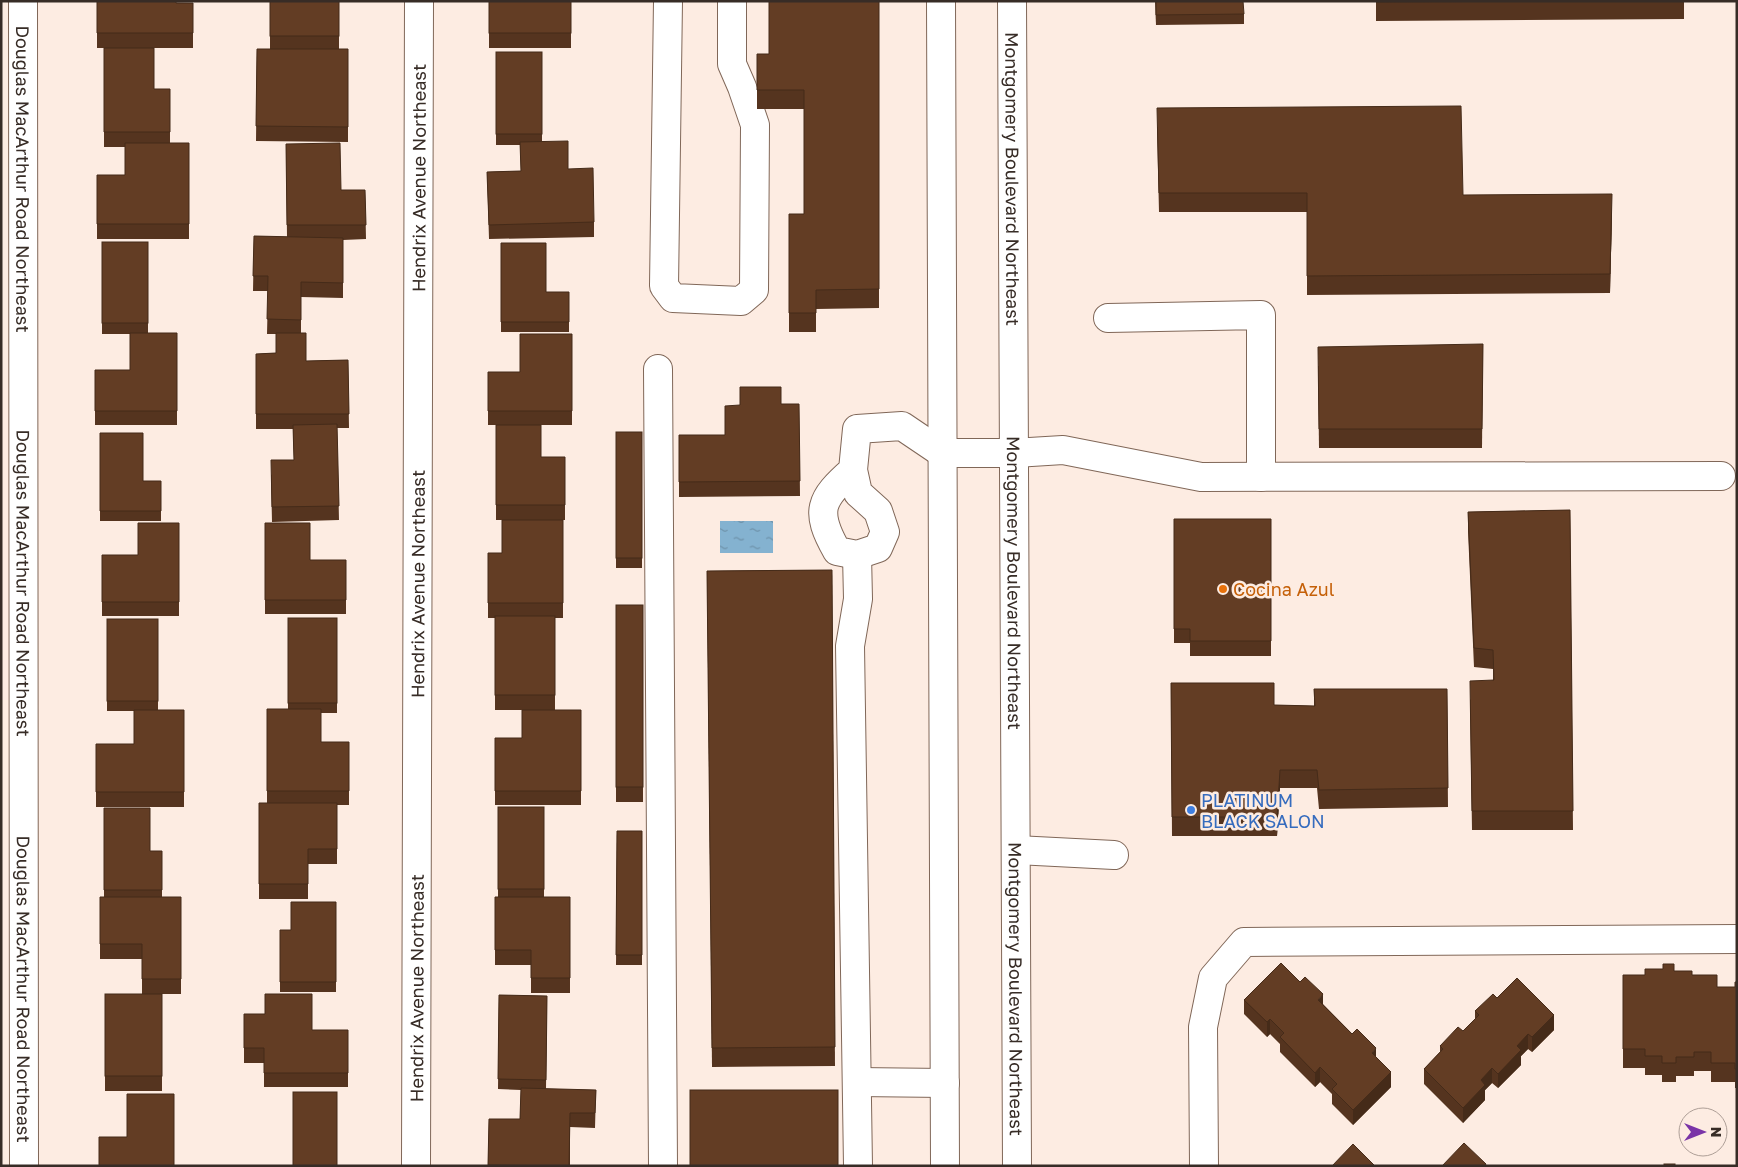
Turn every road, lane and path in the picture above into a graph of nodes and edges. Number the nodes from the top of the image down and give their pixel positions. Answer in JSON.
{"nodes":[{"id":1,"x":23,"y":1,"type":"edge"},
{"id":2,"x":419,"y":1,"type":"edge"},
{"id":3,"x":668,"y":1,"type":"edge"},
{"id":4,"x":732,"y":1,"type":"edge"},
{"id":5,"x":941,"y":1,"type":"edge"},
{"id":6,"x":1012,"y":1,"type":"edge"},
{"id":7,"x":1108,"y":318,"type":"dead end"},
{"id":8,"x":658,"y":369,"type":"dead end"},
{"id":9,"x":1014,"y":453,"type":"junction"},
{"id":10,"x":942,"y":454,"type":"junction"},
{"id":11,"x":853,"y":470,"type":"junction"},
{"id":12,"x":1261,"y":476,"type":"junction"},
{"id":13,"x":1721,"y":476,"type":"dead end"},
{"id":14,"x":857,"y":555,"type":"junction"},
{"id":15,"x":1016,"y":850,"type":"junction"},
{"id":16,"x":1114,"y":854,"type":"dead end"},
{"id":17,"x":1737,"y":939,"type":"edge"},
{"id":18,"x":857,"y":1082,"type":"junction"},
{"id":19,"x":945,"y":1083,"type":"junction"},
{"id":20,"x":24,"y":1166,"type":"edge"},
{"id":21,"x":416,"y":1166,"type":"edge"},
{"id":22,"x":663,"y":1166,"type":"edge"},
{"id":23,"x":858,"y":1166,"type":"edge"},
{"id":24,"x":945,"y":1166,"type":"edge"},
{"id":25,"x":1017,"y":1166,"type":"edge"},
{"id":26,"x":1204,"y":1166,"type":"edge"}],
"edges":[{"from":1,"to":20,"type":"street","name":"Douglas MacArthur Road Northeast"},
{"from":2,"to":21,"type":"street","name":"Hendrix Avenue Northeast"},
{"from":3,"to":4,"type":"street"},
{"from":5,"to":10,"type":"street"},
{"from":6,"to":9,"type":"street","name":"Montgomery Boulevard Northeast"},
{"from":7,"to":12,"type":"street"},
{"from":8,"to":22,"type":"street"},
{"from":9,"to":10,"type":"street"},
{"from":9,"to":12,"type":"street"},
{"from":9,"to":15,"type":"street","name":"Montgomery Boulevard Northeast"},
{"from":10,"to":11,"type":"street"},
{"from":10,"to":19,"type":"street"},
{"from":11,"to":14,"type":"street"},
{"from":11,"to":14,"type":"street"},
{"from":12,"to":13,"type":"street"},
{"from":14,"to":18,"type":"street"},
{"from":15,"to":16,"type":"street"},
{"from":15,"to":25,"type":"street","name":"Montgomery Boulevard Northeast"},
{"from":17,"to":26,"type":"street"},
{"from":18,"to":19,"type":"street"},
{"from":18,"to":23,"type":"street"},
{"from":19,"to":24,"type":"street"}]}
